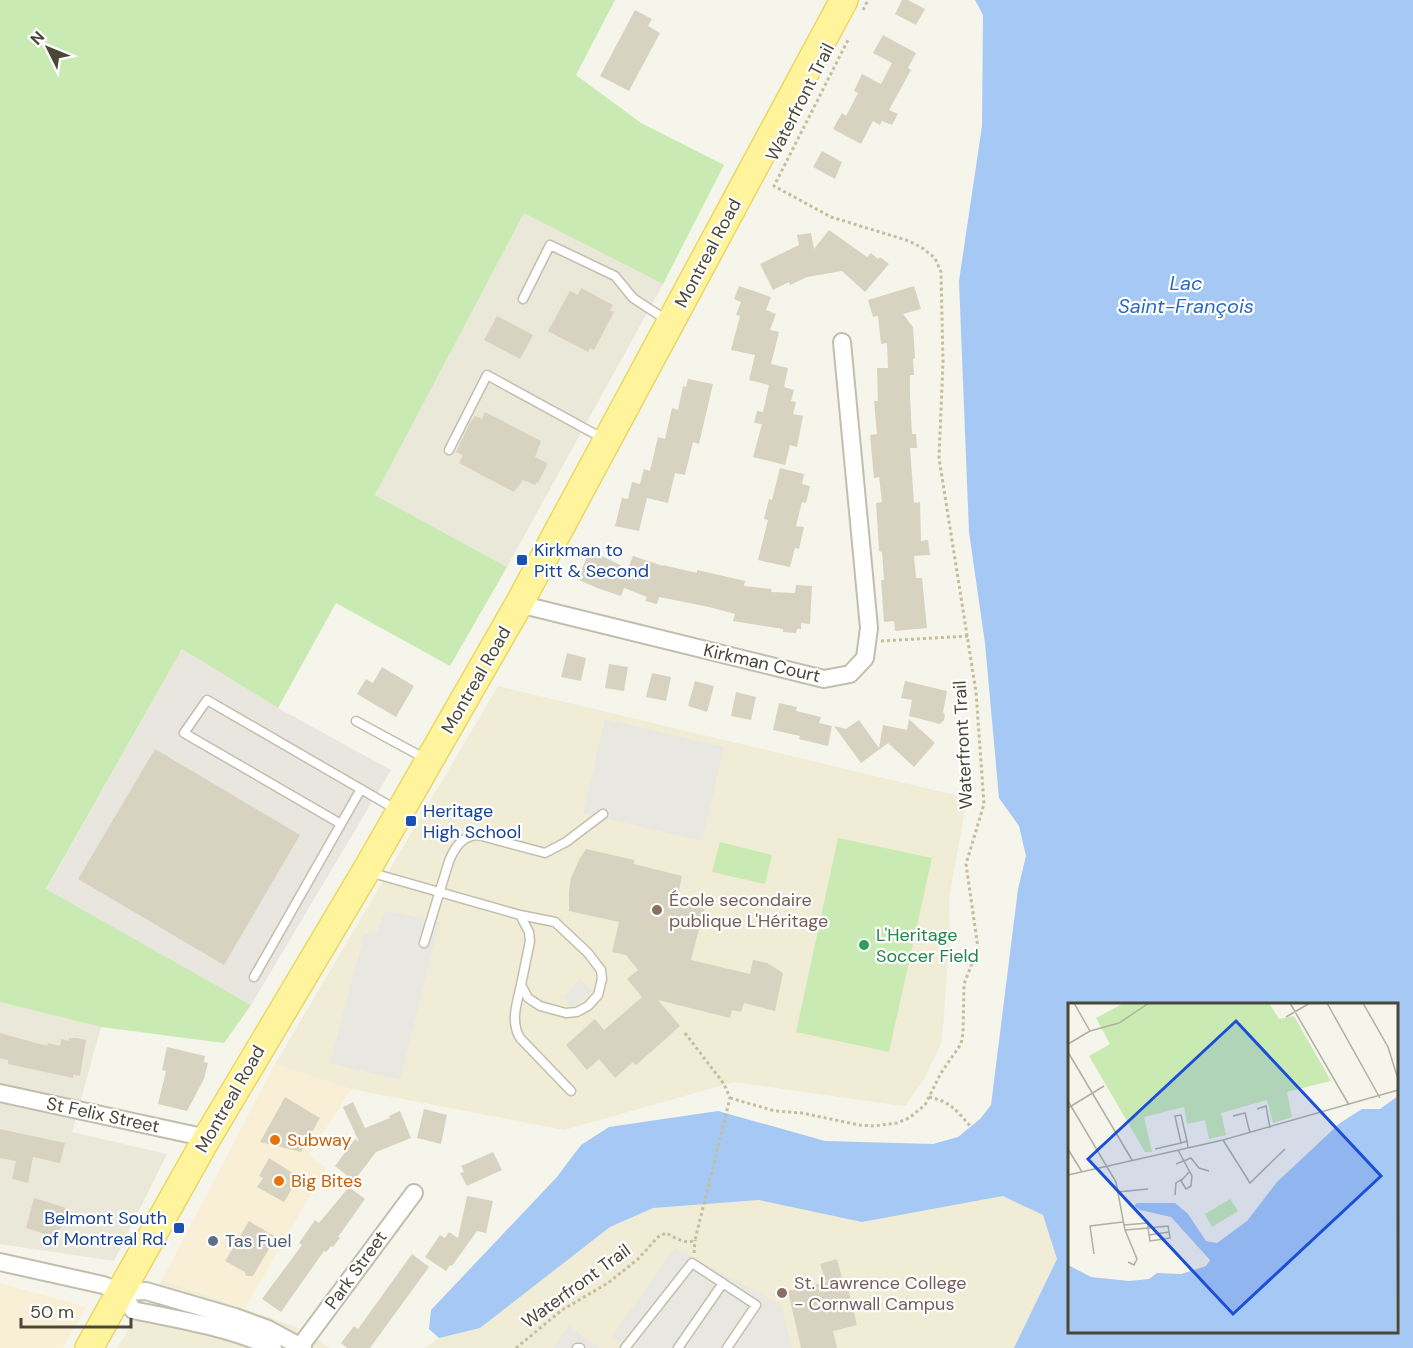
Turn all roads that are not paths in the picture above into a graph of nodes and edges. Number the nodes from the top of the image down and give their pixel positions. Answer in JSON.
{"nodes":[{"id":1,"x":853,"y":5,"type":"edge"},
{"id":2,"x":523,"y":299,"type":"dead end"},
{"id":3,"x":670,"y":323,"type":"junction"},
{"id":4,"x":842,"y":342,"type":"dead end"},
{"id":5,"x":607,"y":441,"type":"junction"},
{"id":6,"x":449,"y":450,"type":"dead end"},
{"id":7,"x":519,"y":604,"type":"junction"},
{"id":8,"x":356,"y":721,"type":"dead end"},
{"id":9,"x":429,"y":761,"type":"junction"},
{"id":10,"x":361,"y":789,"type":"junction"},
{"id":11,"x":400,"y":812,"type":"junction"},
{"id":12,"x":603,"y":814,"type":"dead end"},
{"id":13,"x":341,"y":824,"type":"junction"},
{"id":14,"x":366,"y":871,"type":"junction"},
{"id":15,"x":440,"y":892,"type":"junction"},
{"id":16,"x":520,"y":915,"type":"junction"},
{"id":17,"x":424,"y":943,"type":"dead end"},
{"id":18,"x":254,"y":977,"type":"dead end"},
{"id":19,"x":521,"y":985,"type":"junction"},
{"id":20,"x":571,"y":1091,"type":"dead end"},
{"id":21,"x":0,"y":1093,"type":"edge"},
{"id":22,"x":207,"y":1138,"type":"junction"},
{"id":23,"x":414,"y":1193,"type":"dead end"},
{"id":24,"x":0,"y":1262,"type":"edge"},
{"id":25,"x":723,"y":1283,"type":"junction"},
{"id":26,"x":121,"y":1292,"type":"junction"},
{"id":27,"x":301,"y":1347,"type":"edge"},
{"id":28,"x":89,"y":1348,"type":"edge"},
{"id":29,"x":273,"y":1348,"type":"edge"},
{"id":30,"x":625,"y":1348,"type":"edge"},
{"id":31,"x":678,"y":1348,"type":"edge"},
{"id":32,"x":727,"y":1348,"type":"edge"}],
"edges":[{"from":1,"to":3,"type":"main road","name":"Montreal Road"},
{"from":2,"to":3,"type":"lane"},
{"from":3,"to":5,"type":"main road","name":"Montreal Road"},
{"from":4,"to":7,"type":"street","name":"Kirkman Court"},
{"from":5,"to":6,"type":"lane"},
{"from":5,"to":7,"type":"main road","name":"Montreal Road"},
{"from":7,"to":9,"type":"main road","name":"Montreal Road"},
{"from":8,"to":9,"type":"lane"},
{"from":9,"to":11,"type":"main road","name":"Montreal Road"},
{"from":10,"to":11,"type":"lane"},
{"from":10,"to":13,"type":"lane"},
{"from":10,"to":13,"type":"lane"},
{"from":11,"to":14,"type":"main road","name":"Montreal Road"},
{"from":12,"to":15,"type":"lane"},
{"from":13,"to":18,"type":"lane"},
{"from":14,"to":15,"type":"lane"},
{"from":14,"to":22,"type":"main road","name":"Montreal Road"},
{"from":15,"to":16,"type":"lane"},
{"from":15,"to":17,"type":"lane"},
{"from":16,"to":19,"type":"lane"},
{"from":16,"to":19,"type":"lane"},
{"from":19,"to":20,"type":"lane"},
{"from":21,"to":22,"type":"street","name":"St Felix Street"},
{"from":22,"to":26,"type":"main road","name":"Montreal Road"},
{"from":23,"to":27,"type":"street","name":"Park Street"},
{"from":24,"to":26,"type":"street"},
{"from":25,"to":30,"type":"lane"},
{"from":25,"to":31,"type":"lane"},
{"from":25,"to":32,"type":"lane"},
{"from":26,"to":27,"type":"street"},
{"from":26,"to":28,"type":"main road","name":"Montreal Road"},
{"from":26,"to":29,"type":"street"}]}
